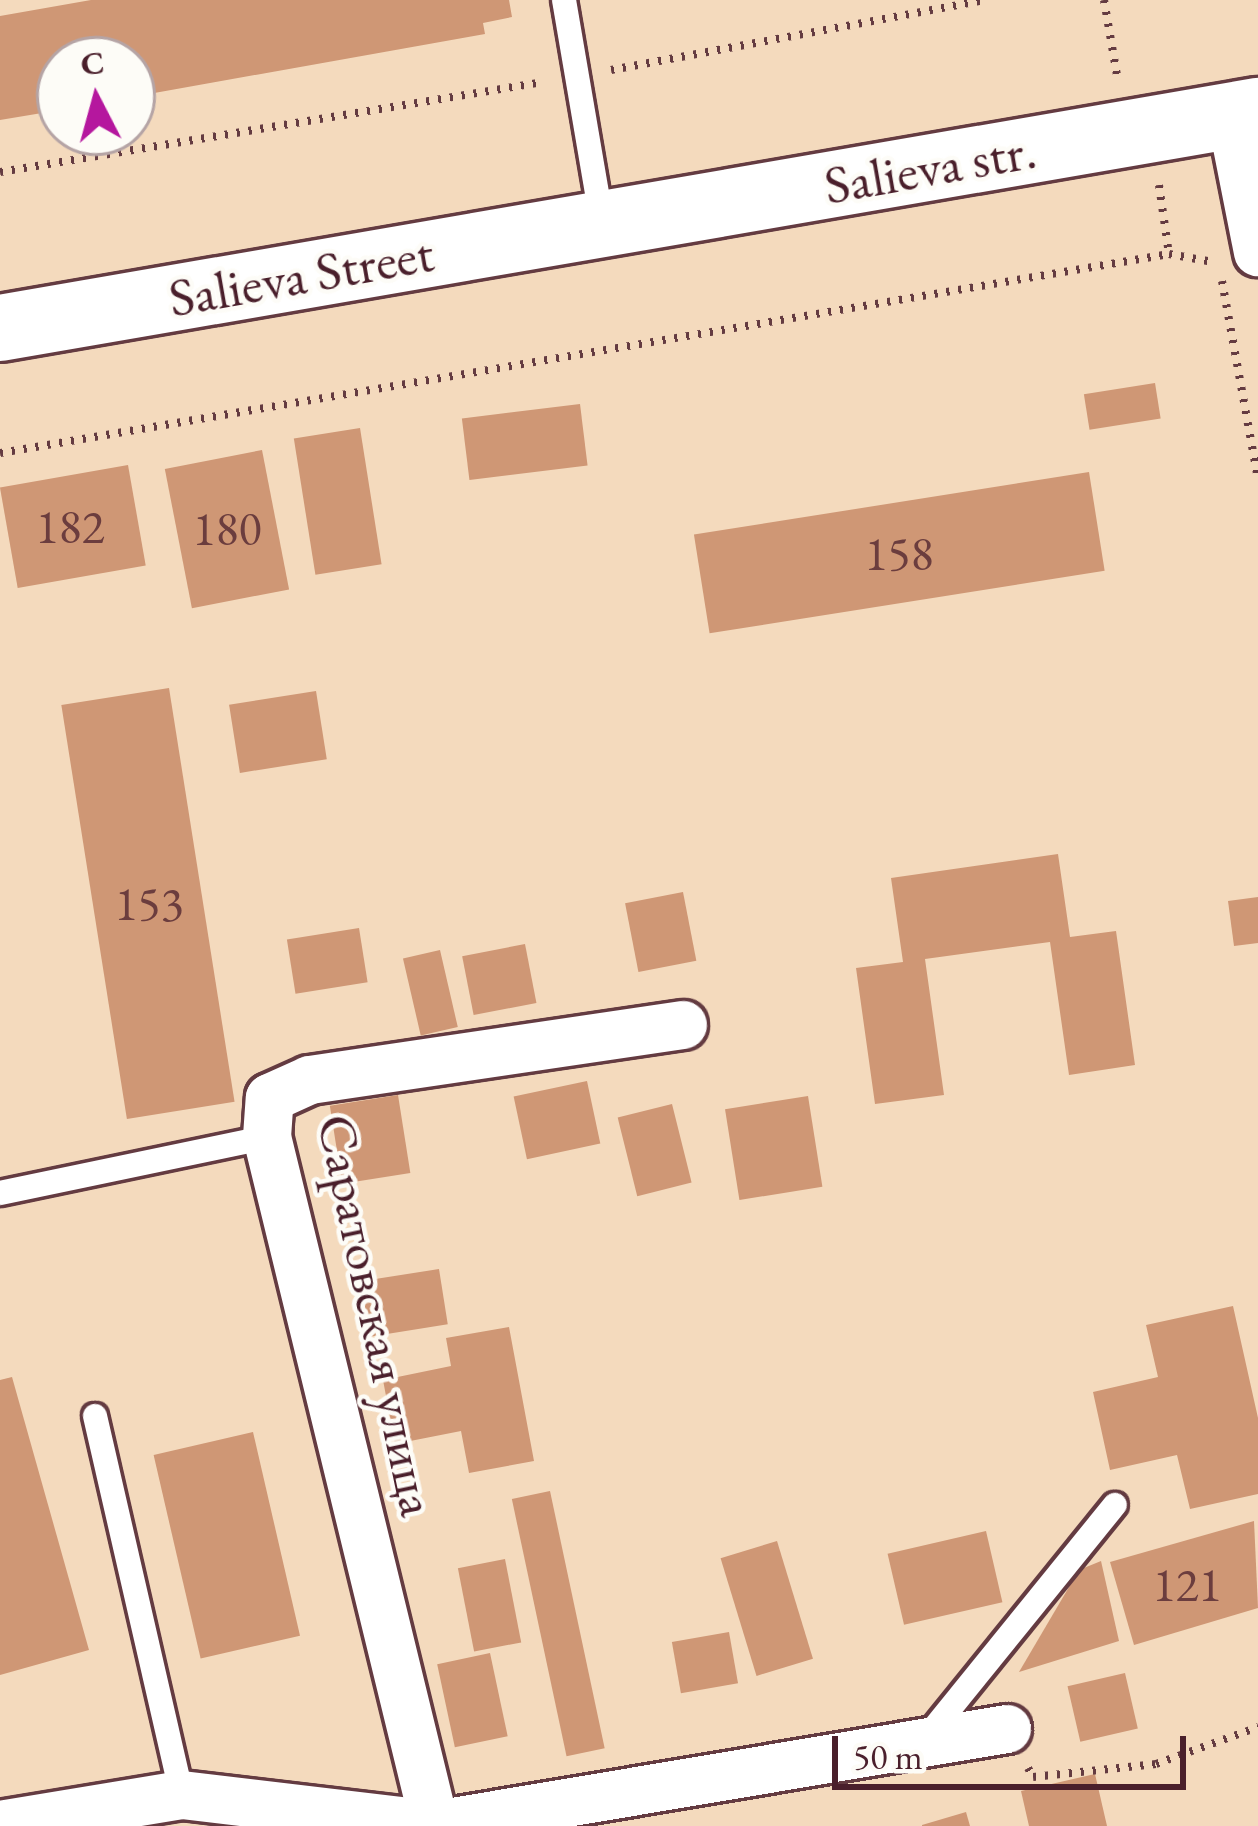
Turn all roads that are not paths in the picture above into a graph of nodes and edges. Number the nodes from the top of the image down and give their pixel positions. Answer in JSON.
{"nodes":[{"id":1,"x":564,"y":0,"type":"edge"},
{"id":2,"x":1245,"y":114,"type":"edge"},
{"id":3,"x":602,"y":222,"type":"junction"},
{"id":4,"x":1258,"y":252,"type":"edge"},
{"id":5,"x":0,"y":328,"type":"edge"},
{"id":6,"x":683,"y":1025,"type":"dead end"},
{"id":7,"x":268,"y":1137,"type":"junction"},
{"id":8,"x":0,"y":1193,"type":"edge"},
{"id":9,"x":95,"y":1416,"type":"dead end"},
{"id":10,"x":1115,"y":1504,"type":"dead end"},
{"id":11,"x":1007,"y":1730,"type":"road end"},
{"id":12,"x":920,"y":1745,"type":"junction"},
{"id":13,"x":182,"y":1795,"type":"junction"},
{"id":14,"x":0,"y":1825,"type":"edge"},
{"id":15,"x":435,"y":1826,"type":"edge"}],
"edges":[{"from":1,"to":3,"type":"lane"},
{"from":2,"to":3,"type":"main road","name":"Salieva str."},
{"from":2,"to":4,"type":"street"},
{"from":3,"to":5,"type":"main road","name":"Salieva Street"},
{"from":6,"to":7,"type":"street","name":"Саратовская улица"},
{"from":7,"to":8,"type":"lane"},
{"from":7,"to":15,"type":"street","name":"Саратовская улица"},
{"from":9,"to":13,"type":"lane"},
{"from":10,"to":12,"type":"lane"},
{"from":11,"to":12,"type":"street"},
{"from":12,"to":15,"type":"street"},
{"from":13,"to":14,"type":"street"},
{"from":13,"to":15,"type":"street"}]}
